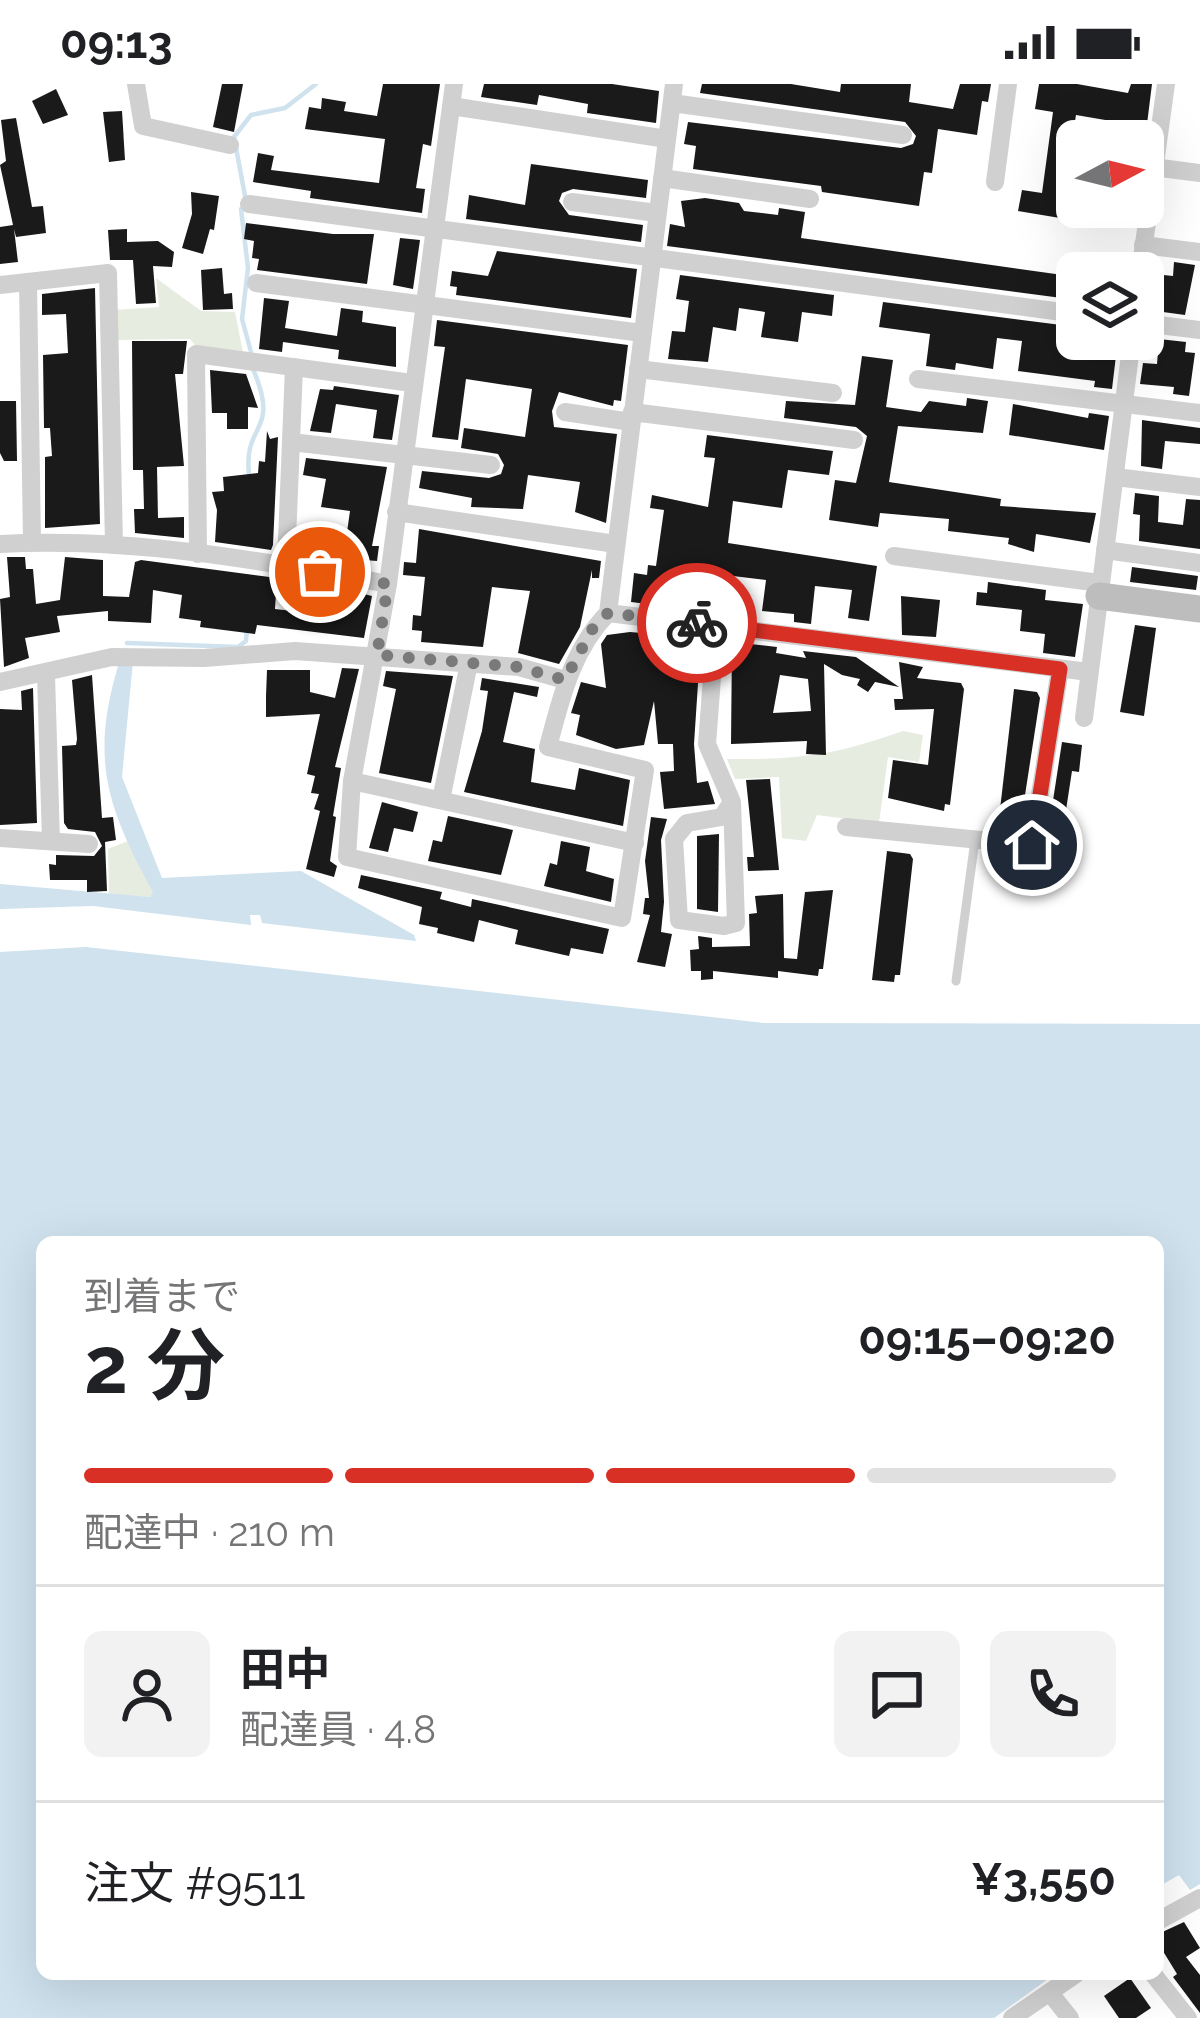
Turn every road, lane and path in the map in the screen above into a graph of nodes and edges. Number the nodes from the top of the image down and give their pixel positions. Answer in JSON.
{"nodes":[{"id":1,"x":136,"y":84,"type":"edge"},
{"id":2,"x":454,"y":84,"type":"edge"},
{"id":3,"x":1008,"y":84,"type":"edge"},
{"id":4,"x":1166,"y":84,"type":"edge"},
{"id":5,"x":673,"y":94,"type":"edge"},
{"id":6,"x":451,"y":106,"type":"junction"},
{"id":7,"x":1160,"y":120,"type":"edge"},
{"id":8,"x":903,"y":135,"type":"dead end"},
{"id":9,"x":667,"y":139,"type":"junction"},
{"id":10,"x":230,"y":145,"type":"dead end"},
{"id":11,"x":1164,"y":168,"type":"edge"},
{"id":12,"x":1200,"y":173,"type":"edge"},
{"id":13,"x":662,"y":178,"type":"junction"},
{"id":14,"x":995,"y":182,"type":"dead end"},
{"id":15,"x":810,"y":199,"type":"dead end"},
{"id":16,"x":572,"y":202,"type":"dead end"},
{"id":17,"x":249,"y":204,"type":"dead end"},
{"id":18,"x":657,"y":213,"type":"junction"},
{"id":19,"x":1145,"y":228,"type":"edge"},
{"id":20,"x":434,"y":229,"type":"junction"},
{"id":21,"x":1143,"y":245,"type":"junction"},
{"id":22,"x":1142,"y":252,"type":"edge"},
{"id":23,"x":1200,"y":252,"type":"edge"},
{"id":24,"x":650,"y":257,"type":"junction"},
{"id":25,"x":28,"y":282,"type":"junction"},
{"id":26,"x":256,"y":283,"type":"dead end"},
{"id":27,"x":0,"y":285,"type":"edge"},
{"id":28,"x":422,"y":305,"type":"junction"},
{"id":29,"x":1056,"y":311,"type":"edge"},
{"id":30,"x":1164,"y":326,"type":"edge"},
{"id":31,"x":1200,"y":330,"type":"edge"},
{"id":32,"x":642,"y":333,"type":"junction"},
{"id":33,"x":1130,"y":360,"type":"edge"},
{"id":34,"x":294,"y":368,"type":"junction"},
{"id":35,"x":638,"y":369,"type":"junction"},
{"id":36,"x":918,"y":379,"type":"dead end"},
{"id":37,"x":412,"y":383,"type":"junction"},
{"id":38,"x":833,"y":393,"type":"dead end"},
{"id":39,"x":1125,"y":404,"type":"junction"},
{"id":40,"x":565,"y":412,"type":"dead end"},
{"id":41,"x":1200,"y":413,"type":"edge"},
{"id":42,"x":632,"y":417,"type":"junction"},
{"id":43,"x":854,"y":440,"type":"dead end"},
{"id":44,"x":291,"y":442,"type":"junction"},
{"id":45,"x":402,"y":455,"type":"junction"},
{"id":46,"x":491,"y":465,"type":"dead end"},
{"id":47,"x":1114,"y":477,"type":"junction"},
{"id":48,"x":1200,"y":488,"type":"edge"},
{"id":49,"x":396,"y":512,"type":"junction"},
{"id":50,"x":32,"y":542,"type":"junction"},
{"id":51,"x":0,"y":544,"type":"edge"},
{"id":52,"x":115,"y":544,"type":"junction"},
{"id":53,"x":616,"y":544,"type":"junction"},
{"id":54,"x":1105,"y":550,"type":"junction"},
{"id":55,"x":198,"y":554,"type":"junction"},
{"id":56,"x":895,"y":556,"type":"dead end"},
{"id":57,"x":1200,"y":563,"type":"edge"},
{"id":58,"x":286,"y":565,"type":"junction"},
{"id":59,"x":388,"y":584,"type":"junction"},
{"id":60,"x":1100,"y":589,"type":"junction"},
{"id":61,"x":1200,"y":609,"type":"edge"},
{"id":62,"x":608,"y":613,"type":"junction"},
{"id":63,"x":716,"y":626,"type":"junction"},
{"id":64,"x":377,"y":655,"type":"junction"},
{"id":65,"x":469,"y":663,"type":"junction"},
{"id":66,"x":1060,"y":669,"type":"junction"},
{"id":67,"x":1089,"y":672,"type":"junction"},
{"id":68,"x":46,"y":675,"type":"junction"},
{"id":69,"x":565,"y":680,"type":"junction"},
{"id":70,"x":0,"y":682,"type":"edge"},
{"id":71,"x":1084,"y":718,"type":"dead end"},
{"id":72,"x":352,"y":781,"type":"junction"},
{"id":73,"x":441,"y":800,"type":"junction"},
{"id":74,"x":732,"y":802,"type":"junction"},
{"id":75,"x":847,"y":827,"type":"dead end"},
{"id":76,"x":0,"y":838,"type":"edge"},
{"id":77,"x":975,"y":840,"type":"junction"},
{"id":78,"x":51,"y":841,"type":"junction"},
{"id":79,"x":635,"y":843,"type":"junction"},
{"id":80,"x":89,"y":844,"type":"dead end"},
{"id":81,"x":956,"y":981,"type":"dead end"},
{"id":82,"x":1200,"y":1898,"type":"edge"},
{"id":83,"x":1164,"y":1918,"type":"edge"},
{"id":84,"x":1068,"y":1980,"type":"edge"},
{"id":85,"x":1158,"y":1980,"type":"edge"},
{"id":86,"x":1050,"y":1993,"type":"junction"},
{"id":87,"x":1012,"y":2018,"type":"edge"},
{"id":88,"x":1070,"y":2018,"type":"edge"},
{"id":89,"x":1187,"y":2018,"type":"edge"}],
"edges":[{"from":1,"to":10,"type":"street"},
{"from":2,"to":6,"type":"street"},
{"from":3,"to":14,"type":"street"},
{"from":4,"to":7,"type":"street"},
{"from":5,"to":8,"type":"street"},
{"from":5,"to":9,"type":"street"},
{"from":6,"to":9,"type":"street"},
{"from":6,"to":20,"type":"street"},
{"from":9,"to":13,"type":"street"},
{"from":11,"to":12,"type":"street"},
{"from":13,"to":15,"type":"street"},
{"from":13,"to":18,"type":"street"},
{"from":16,"to":18,"type":"street"},
{"from":17,"to":20,"type":"street"},
{"from":18,"to":24,"type":"street"},
{"from":19,"to":21,"type":"street"},
{"from":20,"to":24,"type":"street"},
{"from":20,"to":28,"type":"street"},
{"from":21,"to":22,"type":"street"},
{"from":21,"to":23,"type":"street"},
{"from":24,"to":29,"type":"street"},
{"from":24,"to":32,"type":"street"},
{"from":25,"to":27,"type":"street"},
{"from":25,"to":50,"type":"street"},
{"from":25,"to":52,"type":"street"},
{"from":26,"to":28,"type":"street"},
{"from":28,"to":32,"type":"street"},
{"from":28,"to":37,"type":"street"},
{"from":30,"to":31,"type":"street"},
{"from":32,"to":35,"type":"street"},
{"from":33,"to":39,"type":"street"},
{"from":34,"to":37,"type":"street"},
{"from":34,"to":44,"type":"street"},
{"from":34,"to":55,"type":"street"},
{"from":35,"to":38,"type":"street"},
{"from":35,"to":42,"type":"street"},
{"from":36,"to":39,"type":"street"},
{"from":37,"to":45,"type":"street"},
{"from":39,"to":41,"type":"street"},
{"from":39,"to":47,"type":"street"},
{"from":40,"to":42,"type":"street"},
{"from":42,"to":43,"type":"street"},
{"from":42,"to":53,"type":"street"},
{"from":44,"to":45,"type":"street"},
{"from":44,"to":58,"type":"street"},
{"from":45,"to":46,"type":"street"},
{"from":45,"to":49,"type":"street"},
{"from":47,"to":48,"type":"street"},
{"from":47,"to":54,"type":"street"},
{"from":49,"to":53,"type":"street"},
{"from":49,"to":59,"type":"street"},
{"from":50,"to":51,"type":"street"},
{"from":50,"to":52,"type":"street"},
{"from":52,"to":55,"type":"street"},
{"from":53,"to":62,"type":"street"},
{"from":54,"to":57,"type":"street"},
{"from":54,"to":60,"type":"street"},
{"from":55,"to":58,"type":"street"},
{"from":56,"to":60,"type":"street"},
{"from":58,"to":59,"type":"street"},
{"from":59,"to":64,"type":"street"},
{"from":60,"to":61,"type":"street"},
{"from":60,"to":67,"type":"street"},
{"from":62,"to":63,"type":"street"},
{"from":62,"to":69,"type":"street"},
{"from":63,"to":66,"type":"street"},
{"from":63,"to":74,"type":"street"},
{"from":64,"to":65,"type":"street"},
{"from":64,"to":68,"type":"street"},
{"from":64,"to":72,"type":"street"},
{"from":65,"to":69,"type":"street"},
{"from":65,"to":73,"type":"street"},
{"from":66,"to":67,"type":"street"},
{"from":66,"to":77,"type":"street"},
{"from":67,"to":71,"type":"street"},
{"from":68,"to":70,"type":"street"},
{"from":68,"to":78,"type":"street"},
{"from":69,"to":79,"type":"street"},
{"from":72,"to":73,"type":"street"},
{"from":72,"to":79,"type":"street"},
{"from":73,"to":79,"type":"street"},
{"from":74,"to":74,"type":"street"},
{"from":75,"to":77,"type":"street"},
{"from":76,"to":78,"type":"street"},
{"from":77,"to":81,"type":"lane"},
{"from":78,"to":80,"type":"street"},
{"from":82,"to":83,"type":"street"},
{"from":84,"to":86,"type":"street"},
{"from":85,"to":89,"type":"street"},
{"from":86,"to":87,"type":"street"},
{"from":86,"to":88,"type":"street"}]}
